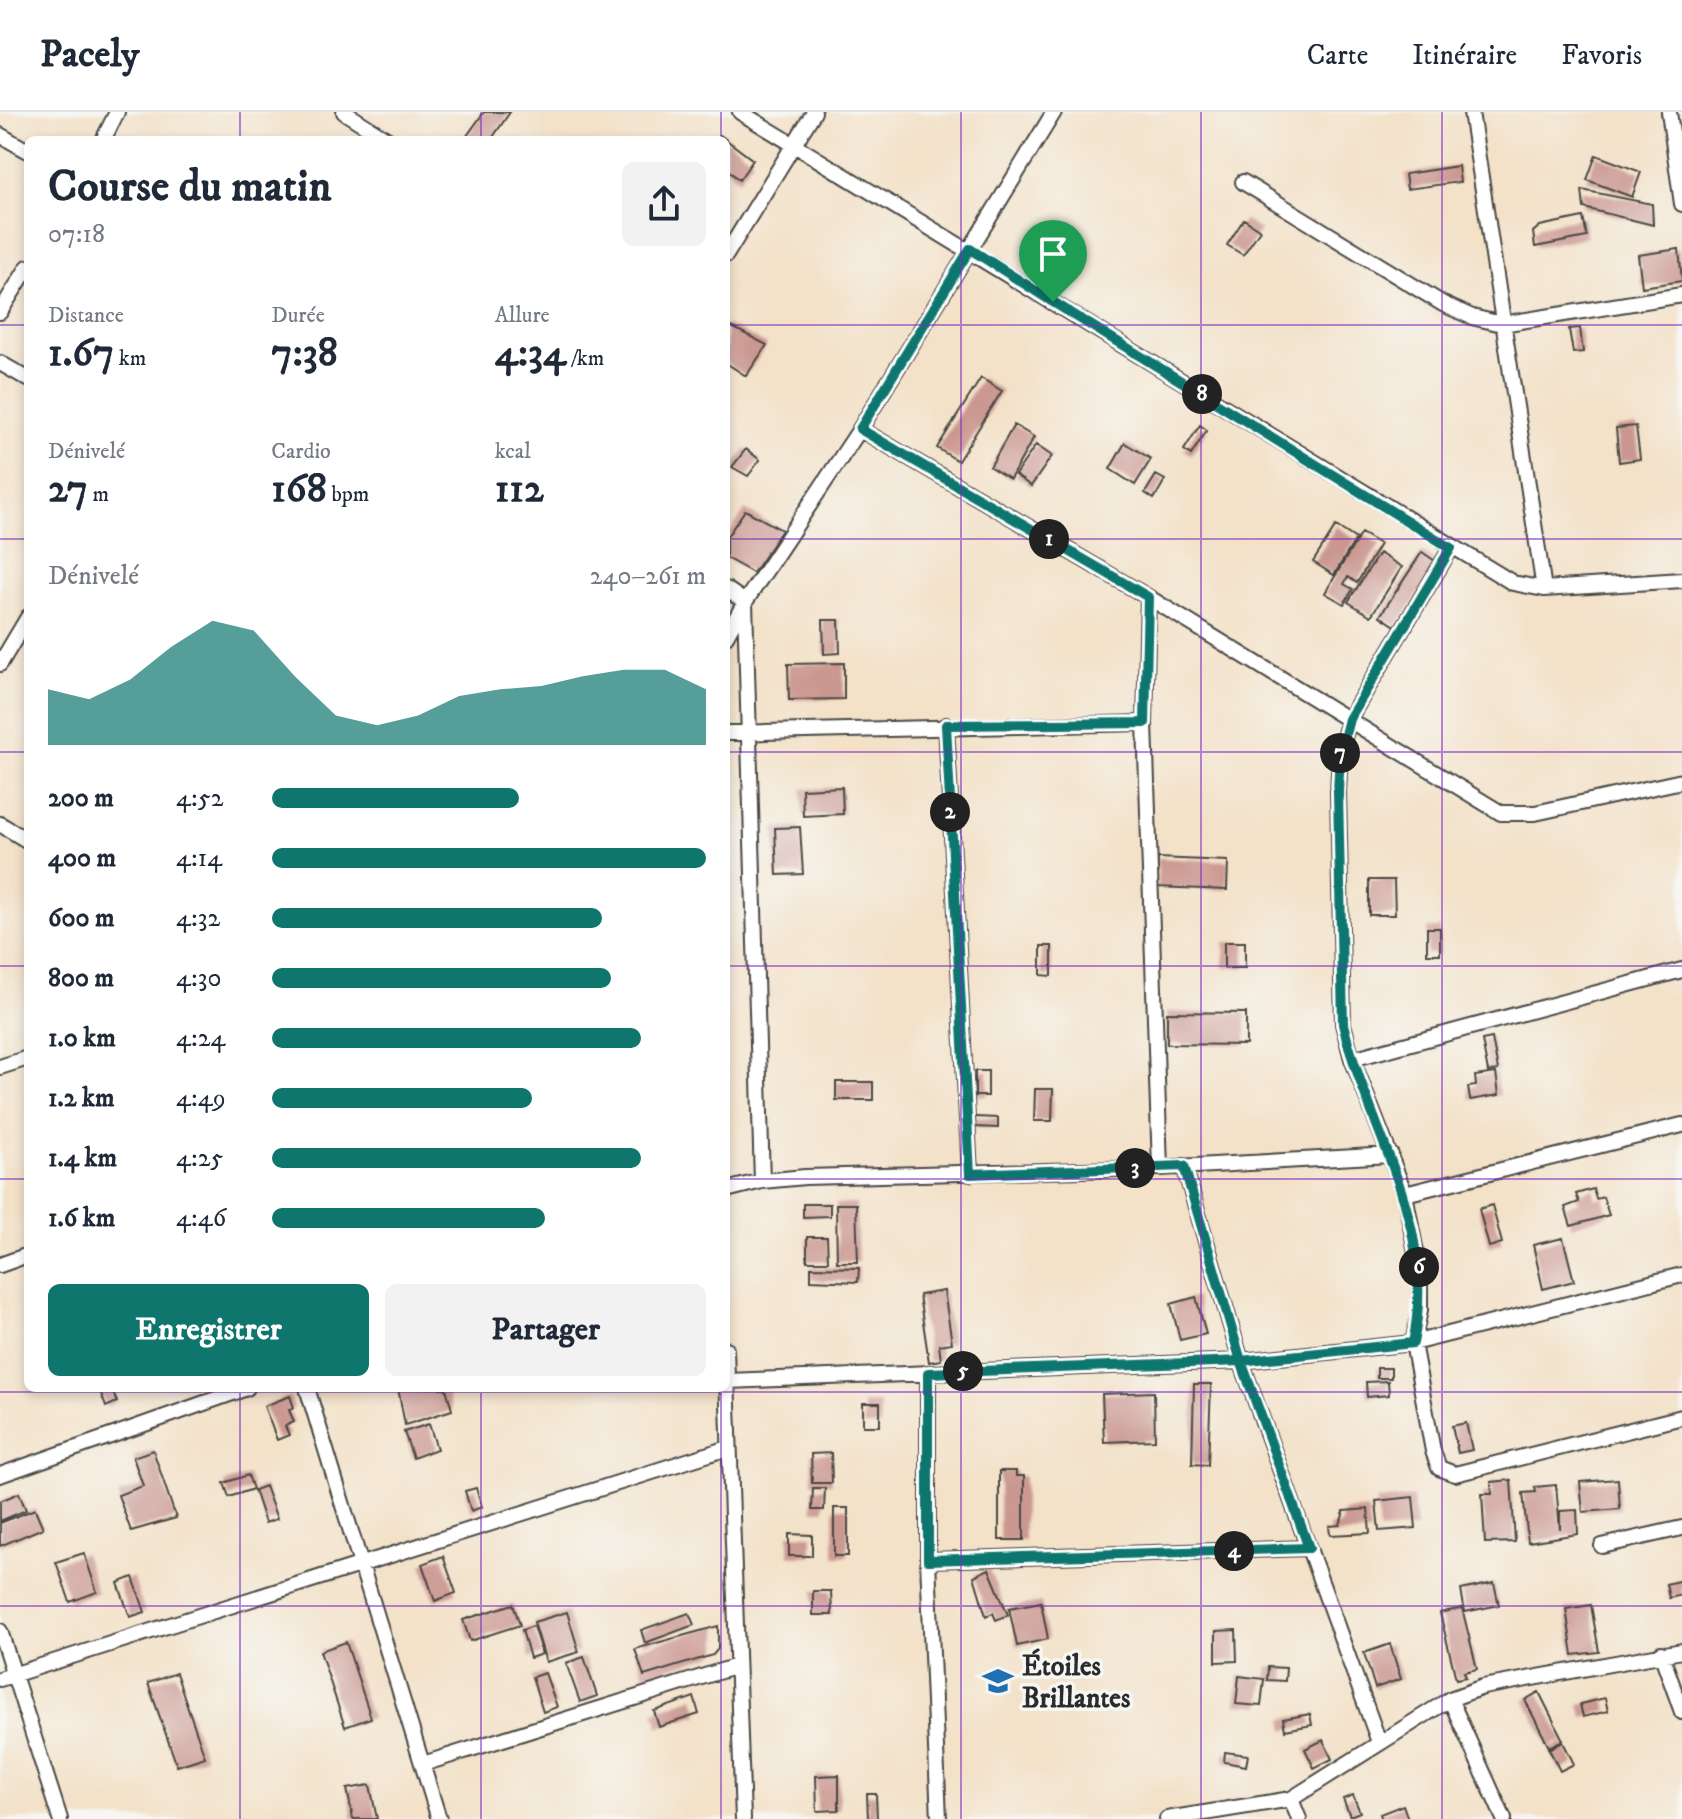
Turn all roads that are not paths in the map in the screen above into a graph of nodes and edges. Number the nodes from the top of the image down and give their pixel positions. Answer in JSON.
{"nodes":[{"id":1,"x":117,"y":112,"type":"edge"},
{"id":2,"x":344,"y":112,"type":"edge"},
{"id":3,"x":740,"y":112,"type":"edge"},
{"id":4,"x":814,"y":112,"type":"edge"},
{"id":5,"x":1054,"y":112,"type":"edge"},
{"id":6,"x":1471,"y":112,"type":"edge"},
{"id":7,"x":1669,"y":112,"type":"edge"},
{"id":8,"x":0,"y":135,"type":"edge"},
{"id":9,"x":105,"y":136,"type":"edge"},
{"id":10,"x":382,"y":136,"type":"edge"},
{"id":11,"x":795,"y":144,"type":"junction"},
{"id":12,"x":24,"y":149,"type":"edge"},
{"id":13,"x":1680,"y":172,"type":"edge"},
{"id":14,"x":1243,"y":182,"type":"dead end"},
{"id":15,"x":1682,"y":204,"type":"edge"},
{"id":16,"x":730,"y":249,"type":"edge"},
{"id":17,"x":970,"y":249,"type":"junction"},
{"id":18,"x":24,"y":273,"type":"edge"},
{"id":19,"x":1682,"y":295,"type":"edge"},
{"id":20,"x":0,"y":312,"type":"edge"},
{"id":21,"x":1502,"y":324,"type":"junction"},
{"id":22,"x":0,"y":363,"type":"edge"},
{"id":23,"x":24,"y":377,"type":"edge"},
{"id":24,"x":860,"y":429,"type":"junction"},
{"id":25,"x":1451,"y":548,"type":"junction"},
{"id":26,"x":1682,"y":580,"type":"edge"},
{"id":27,"x":1544,"y":589,"type":"junction"},
{"id":28,"x":730,"y":592,"type":"edge"},
{"id":29,"x":1148,"y":597,"type":"junction"},
{"id":30,"x":745,"y":602,"type":"junction"},
{"id":31,"x":24,"y":624,"type":"edge"},
{"id":32,"x":730,"y":629,"type":"edge"},
{"id":33,"x":0,"y":664,"type":"edge"},
{"id":34,"x":1349,"y":719,"type":"junction"},
{"id":35,"x":1145,"y":723,"type":"junction"},
{"id":36,"x":946,"y":725,"type":"junction"},
{"id":37,"x":749,"y":731,"type":"junction"},
{"id":38,"x":730,"y":733,"type":"edge"},
{"id":39,"x":1682,"y":781,"type":"edge"},
{"id":40,"x":0,"y":824,"type":"edge"},
{"id":41,"x":24,"y":839,"type":"edge"},
{"id":42,"x":1682,"y":970,"type":"edge"},
{"id":43,"x":24,"y":1059,"type":"edge"},
{"id":44,"x":1352,"y":1059,"type":"junction"},
{"id":45,"x":0,"y":1067,"type":"edge"},
{"id":46,"x":1682,"y":1125,"type":"edge"},
{"id":47,"x":1391,"y":1155,"type":"junction"},
{"id":48,"x":1184,"y":1166,"type":"junction"},
{"id":49,"x":1160,"y":1168,"type":"junction"},
{"id":50,"x":970,"y":1174,"type":"junction"},
{"id":51,"x":762,"y":1181,"type":"junction"},
{"id":52,"x":730,"y":1189,"type":"edge"},
{"id":53,"x":1405,"y":1194,"type":"junction"},
{"id":54,"x":24,"y":1256,"type":"edge"},
{"id":55,"x":0,"y":1265,"type":"edge"},
{"id":56,"x":1682,"y":1275,"type":"edge"},
{"id":57,"x":1413,"y":1343,"type":"junction"},
{"id":58,"x":1241,"y":1361,"type":"junction"},
{"id":59,"x":928,"y":1373,"type":"junction"},
{"id":60,"x":730,"y":1381,"type":"edge"},
{"id":61,"x":236,"y":1392,"type":"edge"},
{"id":62,"x":308,"y":1392,"type":"edge"},
{"id":63,"x":727,"y":1392,"type":"edge"},
{"id":64,"x":1682,"y":1417,"type":"edge"},
{"id":65,"x":728,"y":1448,"type":"junction"},
{"id":66,"x":0,"y":1475,"type":"edge"},
{"id":67,"x":1682,"y":1528,"type":"edge"},
{"id":68,"x":1602,"y":1546,"type":"dead end"},
{"id":69,"x":1309,"y":1548,"type":"junction"},
{"id":70,"x":928,"y":1560,"type":"junction"},
{"id":71,"x":360,"y":1565,"type":"junction"},
{"id":72,"x":0,"y":1631,"type":"edge"},
{"id":73,"x":1682,"y":1651,"type":"edge"},
{"id":74,"x":1661,"y":1653,"type":"junction"},
{"id":75,"x":737,"y":1666,"type":"junction"},
{"id":76,"x":7,"y":1676,"type":"edge"},
{"id":77,"x":1450,"y":1699,"type":"junction"},
{"id":78,"x":1682,"y":1712,"type":"edge"},
{"id":79,"x":1379,"y":1742,"type":"junction"},
{"id":80,"x":423,"y":1764,"type":"junction"},
{"id":81,"x":1291,"y":1799,"type":"junction"},
{"id":82,"x":60,"y":1819,"type":"edge"},
{"id":83,"x":439,"y":1819,"type":"edge"},
{"id":84,"x":743,"y":1819,"type":"edge"},
{"id":85,"x":939,"y":1819,"type":"edge"},
{"id":86,"x":1167,"y":1819,"type":"edge"},
{"id":87,"x":1299,"y":1819,"type":"edge"},
{"id":88,"x":1504,"y":1819,"type":"edge"}],
"edges":[{"from":1,"to":9,"type":"street"},
{"from":2,"to":10,"type":"street"},
{"from":3,"to":11,"type":"street"},
{"from":4,"to":11,"type":"street"},
{"from":5,"to":17,"type":"street"},
{"from":6,"to":21,"type":"street"},
{"from":7,"to":13,"type":"street"},
{"from":8,"to":12,"type":"street"},
{"from":11,"to":16,"type":"street"},
{"from":11,"to":17,"type":"street"},
{"from":13,"to":15,"type":"street"},
{"from":14,"to":21,"type":"street"},
{"from":17,"to":24,"type":"street"},
{"from":17,"to":25,"type":"street"},
{"from":18,"to":20,"type":"street"},
{"from":19,"to":21,"type":"street"},
{"from":21,"to":27,"type":"street"},
{"from":22,"to":23,"type":"street"},
{"from":24,"to":29,"type":"street"},
{"from":24,"to":30,"type":"street"},
{"from":25,"to":27,"type":"street"},
{"from":25,"to":34,"type":"street"},
{"from":26,"to":27,"type":"street"},
{"from":28,"to":30,"type":"street"},
{"from":29,"to":34,"type":"street"},
{"from":29,"to":35,"type":"street"},
{"from":30,"to":32,"type":"street"},
{"from":30,"to":37,"type":"street"},
{"from":31,"to":33,"type":"street"},
{"from":34,"to":39,"type":"street"},
{"from":34,"to":44,"type":"street"},
{"from":35,"to":36,"type":"street"},
{"from":35,"to":49,"type":"street"},
{"from":36,"to":37,"type":"street"},
{"from":36,"to":50,"type":"street"},
{"from":37,"to":38,"type":"street"},
{"from":37,"to":51,"type":"street"},
{"from":40,"to":41,"type":"street"},
{"from":42,"to":44,"type":"street"},
{"from":43,"to":45,"type":"street"},
{"from":44,"to":47,"type":"street"},
{"from":46,"to":53,"type":"street"},
{"from":47,"to":48,"type":"street"},
{"from":47,"to":53,"type":"street"},
{"from":48,"to":49,"type":"street"},
{"from":48,"to":58,"type":"street"},
{"from":49,"to":50,"type":"street"},
{"from":50,"to":51,"type":"street"},
{"from":51,"to":52,"type":"street"},
{"from":53,"to":57,"type":"street"},
{"from":54,"to":55,"type":"street"},
{"from":56,"to":57,"type":"street"},
{"from":57,"to":58,"type":"street"},
{"from":57,"to":64,"type":"street"},
{"from":58,"to":59,"type":"street"},
{"from":58,"to":69,"type":"street"},
{"from":59,"to":60,"type":"street"},
{"from":59,"to":70,"type":"street"},
{"from":61,"to":66,"type":"street"},
{"from":62,"to":71,"type":"street"},
{"from":63,"to":65,"type":"street"},
{"from":65,"to":71,"type":"street"},
{"from":65,"to":75,"type":"street"},
{"from":67,"to":68,"type":"street"},
{"from":69,"to":70,"type":"street"},
{"from":69,"to":79,"type":"street"},
{"from":70,"to":85,"type":"street"},
{"from":71,"to":76,"type":"street"},
{"from":71,"to":80,"type":"street"},
{"from":72,"to":76,"type":"street"},
{"from":73,"to":74,"type":"street"},
{"from":74,"to":77,"type":"street"},
{"from":74,"to":78,"type":"street"},
{"from":75,"to":80,"type":"street"},
{"from":75,"to":84,"type":"street"},
{"from":76,"to":82,"type":"street"},
{"from":77,"to":79,"type":"street"},
{"from":77,"to":88,"type":"street"},
{"from":79,"to":81,"type":"street"},
{"from":80,"to":83,"type":"street"},
{"from":81,"to":86,"type":"street"},
{"from":81,"to":87,"type":"street"}]}
